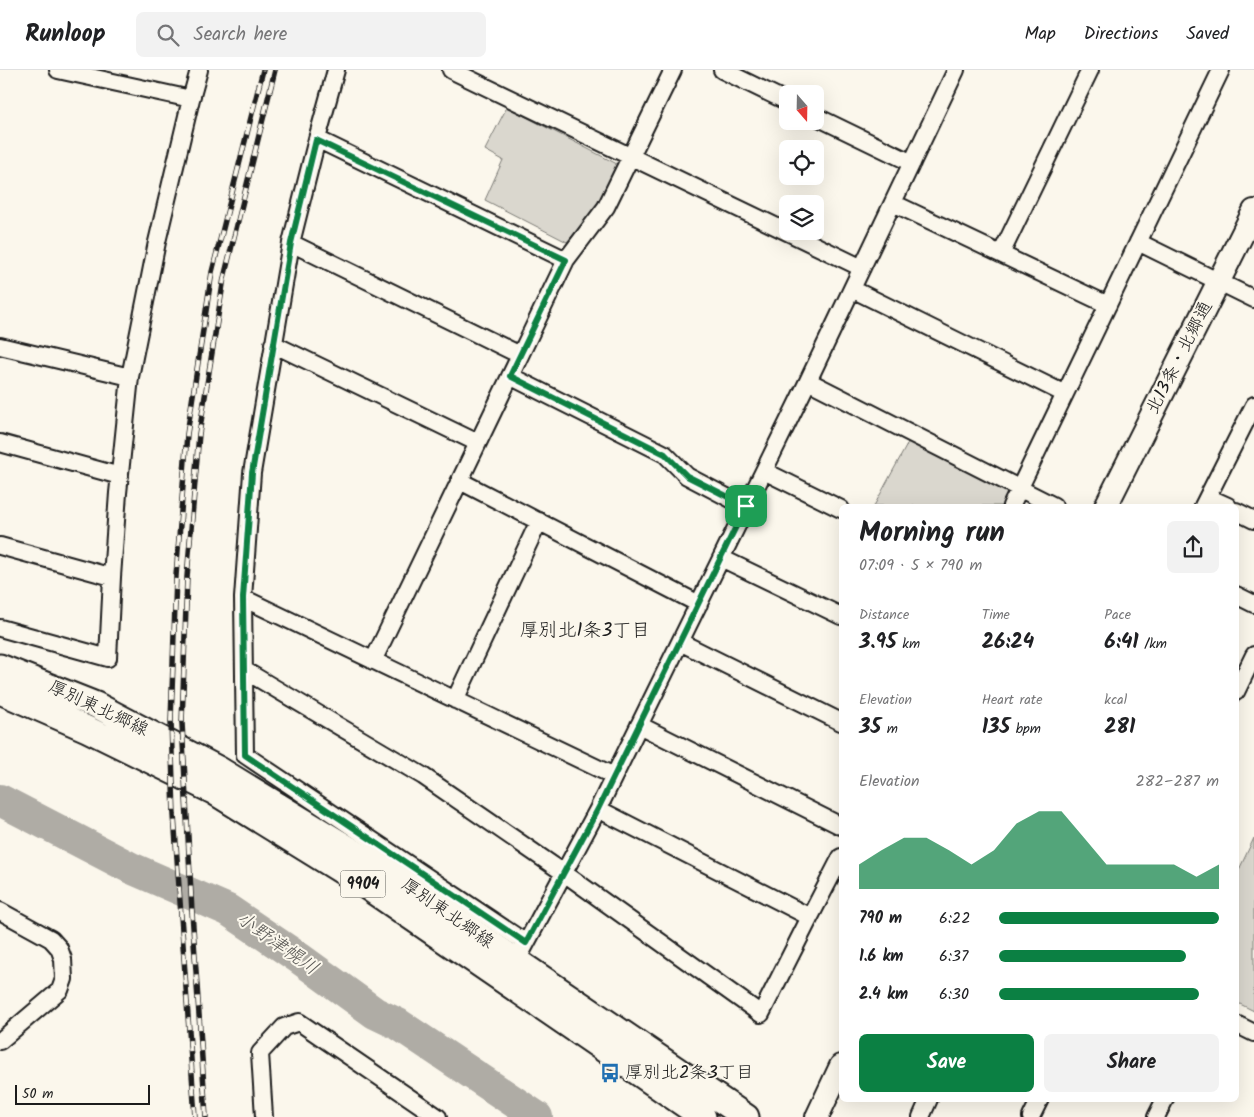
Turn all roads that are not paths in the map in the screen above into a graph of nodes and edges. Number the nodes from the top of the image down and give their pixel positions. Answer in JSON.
{"nodes":[{"id":1,"x":58,"y":70,"type":"edge"},
{"id":2,"x":199,"y":70,"type":"edge"},
{"id":3,"x":336,"y":70,"type":"edge"},
{"id":4,"x":451,"y":70,"type":"edge"},
{"id":5,"x":673,"y":70,"type":"edge"},
{"id":6,"x":722,"y":70,"type":"edge"},
{"id":7,"x":956,"y":70,"type":"edge"},
{"id":8,"x":1090,"y":70,"type":"edge"},
{"id":9,"x":1221,"y":70,"type":"edge"},
{"id":10,"x":779,"y":98,"type":"edge"},
{"id":11,"x":190,"y":99,"type":"junction"},
{"id":12,"x":824,"y":120,"type":"edge"},
{"id":13,"x":316,"y":140,"type":"junction"},
{"id":14,"x":631,"y":157,"type":"junction"},
{"id":15,"x":912,"y":164,"type":"junction"},
{"id":16,"x":893,"y":203,"type":"junction"},
{"id":17,"x":1254,"y":211,"type":"edge"},
{"id":18,"x":1138,"y":242,"type":"junction"},
{"id":19,"x":291,"y":243,"type":"junction"},
{"id":20,"x":1001,"y":254,"type":"junction"},
{"id":21,"x":566,"y":260,"type":"junction"},
{"id":22,"x":862,"y":268,"type":"junction"},
{"id":23,"x":1218,"y":282,"type":"junction"},
{"id":24,"x":852,"y":289,"type":"junction"},
{"id":25,"x":1254,"y":299,"type":"edge"},
{"id":26,"x":1108,"y":304,"type":"junction"},
{"id":27,"x":273,"y":344,"type":"junction"},
{"id":28,"x":0,"y":346,"type":"edge"},
{"id":29,"x":520,"y":355,"type":"junction"},
{"id":30,"x":510,"y":376,"type":"junction"},
{"id":31,"x":130,"y":377,"type":"junction"},
{"id":32,"x":808,"y":382,"type":"junction"},
{"id":33,"x":1065,"y":394,"type":"junction"},
{"id":34,"x":1253,"y":410,"type":"edge"},
{"id":35,"x":478,"y":443,"type":"junction"},
{"id":36,"x":0,"y":444,"type":"edge"},
{"id":37,"x":764,"y":471,"type":"junction"},
{"id":38,"x":120,"y":476,"type":"junction"},
{"id":39,"x":460,"y":481,"type":"junction"},
{"id":40,"x":1020,"y":489,"type":"junction"},
{"id":41,"x":1206,"y":501,"type":"edge"},
{"id":42,"x":1013,"y":504,"type":"edge"},
{"id":43,"x":1050,"y":504,"type":"edge"},
{"id":44,"x":1107,"y":504,"type":"edge"},
{"id":45,"x":1219,"y":504,"type":"edge"},
{"id":46,"x":746,"y":506,"type":"junction"},
{"id":47,"x":839,"y":508,"type":"edge"},
{"id":48,"x":1239,"y":512,"type":"edge"},
{"id":49,"x":1254,"y":520,"type":"edge"},
{"id":50,"x":539,"y":521,"type":"junction"},
{"id":51,"x":0,"y":546,"type":"edge"},
{"id":52,"x":721,"y":558,"type":"junction"},
{"id":53,"x":112,"y":577,"type":"junction"},
{"id":54,"x":1239,"y":596,"type":"edge"},
{"id":55,"x":243,"y":598,"type":"junction"},
{"id":56,"x":699,"y":604,"type":"junction"},
{"id":57,"x":1254,"y":604,"type":"edge"},
{"id":58,"x":839,"y":615,"type":"edge"},
{"id":59,"x":0,"y":628,"type":"edge"},
{"id":60,"x":680,"y":642,"type":"junction"},
{"id":61,"x":1254,"y":656,"type":"edge"},
{"id":62,"x":373,"y":661,"type":"junction"},
{"id":63,"x":0,"y":667,"type":"edge"},
{"id":64,"x":244,"y":670,"type":"junction"},
{"id":65,"x":1239,"y":686,"type":"edge"},
{"id":66,"x":0,"y":691,"type":"edge"},
{"id":67,"x":455,"y":700,"type":"junction"},
{"id":68,"x":839,"y":721,"type":"edge"},
{"id":69,"x":639,"y":726,"type":"junction"},
{"id":70,"x":614,"y":776,"type":"junction"},
{"id":71,"x":598,"y":809,"type":"junction"},
{"id":72,"x":839,"y":825,"type":"edge"},
{"id":73,"x":839,"y":861,"type":"edge"},
{"id":74,"x":564,"y":873,"type":"junction"},
{"id":75,"x":3,"y":916,"type":"edge"},
{"id":76,"x":810,"y":917,"type":"junction"},
{"id":77,"x":521,"y":952,"type":"junction"},
{"id":78,"x":1239,"y":1026,"type":"edge"},
{"id":79,"x":1254,"y":1033,"type":"edge"},
{"id":80,"x":0,"y":1040,"type":"edge"},
{"id":81,"x":839,"y":1070,"type":"edge"},
{"id":82,"x":928,"y":1102,"type":"edge"},
{"id":83,"x":1038,"y":1102,"type":"edge"},
{"id":84,"x":1164,"y":1102,"type":"edge"},
{"id":85,"x":264,"y":1117,"type":"edge"},
{"id":86,"x":438,"y":1117,"type":"edge"},
{"id":87,"x":703,"y":1117,"type":"edge"},
{"id":88,"x":746,"y":1117,"type":"edge"},
{"id":89,"x":817,"y":1117,"type":"edge"},
{"id":90,"x":921,"y":1117,"type":"edge"},
{"id":91,"x":1031,"y":1117,"type":"edge"},
{"id":92,"x":1156,"y":1117,"type":"edge"}],
"edges":[{"from":1,"to":11,"type":"street"},
{"from":2,"to":11,"type":"street"},
{"from":3,"to":13,"type":"street"},
{"from":4,"to":14,"type":"street"},
{"from":5,"to":14,"type":"street"},
{"from":6,"to":10,"type":"street"},
{"from":7,"to":15,"type":"street"},
{"from":8,"to":20,"type":"street"},
{"from":9,"to":18,"type":"street"},
{"from":11,"to":31,"type":"street"},
{"from":12,"to":15,"type":"street"},
{"from":13,"to":19,"type":"street"},
{"from":13,"to":21,"type":"street"},
{"from":14,"to":21,"type":"street"},
{"from":14,"to":22,"type":"street"},
{"from":15,"to":16,"type":"street"},
{"from":16,"to":20,"type":"street"},
{"from":16,"to":22,"type":"street"},
{"from":17,"to":23,"type":"main road","name":"北13条・北郷通"},
{"from":18,"to":23,"type":"street"},
{"from":18,"to":26,"type":"street"},
{"from":19,"to":27,"type":"street"},
{"from":19,"to":29,"type":"street"},
{"from":20,"to":26,"type":"street"},
{"from":21,"to":29,"type":"street"},
{"from":22,"to":24,"type":"street"},
{"from":23,"to":25,"type":"street"},
{"from":23,"to":44,"type":"main road","name":"北13条・北郷通"},
{"from":24,"to":32,"type":"street"},
{"from":24,"to":33,"type":"street"},
{"from":26,"to":33,"type":"street"},
{"from":27,"to":35,"type":"street"},
{"from":27,"to":55,"type":"street"},
{"from":28,"to":31,"type":"street"},
{"from":29,"to":30,"type":"street"},
{"from":30,"to":35,"type":"street"},
{"from":30,"to":46,"type":"street"},
{"from":31,"to":38,"type":"street"},
{"from":32,"to":37,"type":"street"},
{"from":32,"to":40,"type":"street"},
{"from":33,"to":40,"type":"street"},
{"from":34,"to":41,"type":"street"},
{"from":35,"to":39,"type":"street"},
{"from":36,"to":38,"type":"street"},
{"from":37,"to":46,"type":"street"},
{"from":37,"to":47,"type":"street"},
{"from":38,"to":53,"type":"street"},
{"from":39,"to":50,"type":"street"},
{"from":39,"to":62,"type":"street"},
{"from":40,"to":42,"type":"street"},
{"from":40,"to":43,"type":"street"},
{"from":41,"to":45,"type":"street"},
{"from":46,"to":52,"type":"street"},
{"from":48,"to":49,"type":"street"},
{"from":50,"to":56,"type":"street"},
{"from":50,"to":67,"type":"street"},
{"from":51,"to":53,"type":"street"},
{"from":52,"to":56,"type":"street"},
{"from":52,"to":58,"type":"street"},
{"from":53,"to":59,"type":"street"},
{"from":54,"to":57,"type":"street"},
{"from":55,"to":62,"type":"street"},
{"from":55,"to":64,"type":"street"},
{"from":56,"to":60,"type":"street"},
{"from":60,"to":68,"type":"street"},
{"from":60,"to":69,"type":"street"},
{"from":61,"to":65,"type":"street"},
{"from":62,"to":67,"type":"street"},
{"from":63,"to":77,"type":"main road","name":"厚別東北郷線","number":"9904"},
{"from":64,"to":74,"type":"street"},
{"from":64,"to":77,"type":"street"},
{"from":66,"to":87,"type":"main road","name":"厚別東北郷線","number":"9904"},
{"from":67,"to":70,"type":"street"},
{"from":69,"to":70,"type":"street"},
{"from":69,"to":72,"type":"street"},
{"from":70,"to":71,"type":"street"},
{"from":71,"to":74,"type":"street"},
{"from":71,"to":76,"type":"street"},
{"from":73,"to":76,"type":"street"},
{"from":74,"to":76,"type":"street"},
{"from":74,"to":77,"type":"street"},
{"from":75,"to":80,"type":"street"},
{"from":77,"to":88,"type":"main road","name":"厚別東北郷線","number":"9904"},
{"from":78,"to":79,"type":"street"},
{"from":81,"to":89,"type":"main road"},
{"from":82,"to":90,"type":"street"},
{"from":83,"to":91,"type":"street"},
{"from":84,"to":92,"type":"street"},
{"from":85,"to":86,"type":"street"}]}
